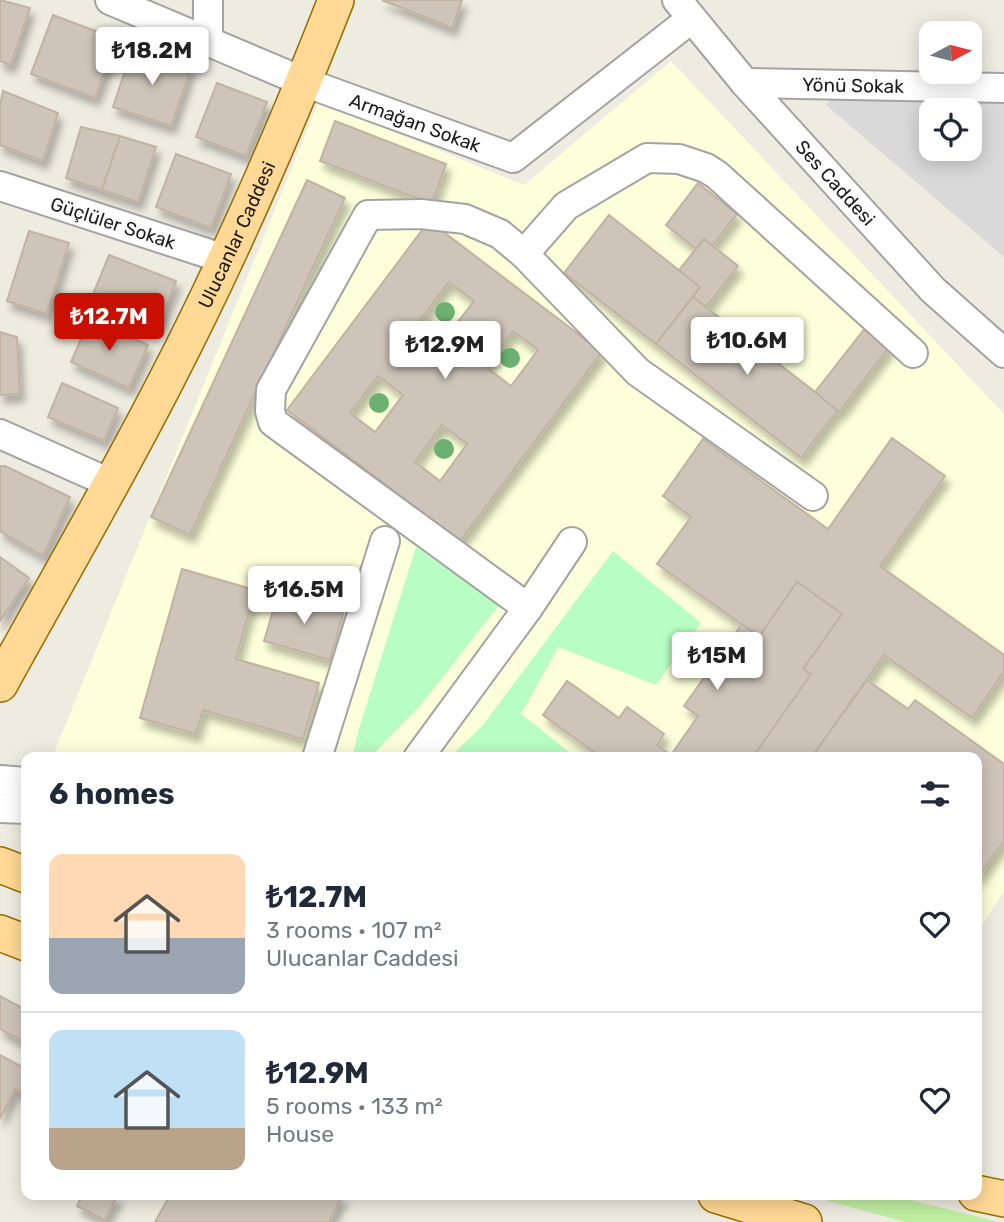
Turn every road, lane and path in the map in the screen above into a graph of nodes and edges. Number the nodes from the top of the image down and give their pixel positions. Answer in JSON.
{"nodes":[{"id":1,"x":110,"y":0,"type":"edge"},
{"id":2,"x":208,"y":0,"type":"edge"},
{"id":3,"x":336,"y":0,"type":"edge"},
{"id":4,"x":684,"y":10,"type":"edge"},
{"id":5,"x":208,"y":42,"type":"junction"},
{"id":6,"x":304,"y":82,"type":"junction"},
{"id":7,"x":745,"y":83,"type":"junction"},
{"id":8,"x":1004,"y":88,"type":"edge"},
{"id":9,"x":0,"y":186,"type":"edge"},
{"id":10,"x":524,"y":254,"type":"junction"},
{"id":11,"x":225,"y":259,"type":"junction"},
{"id":12,"x":913,"y":353,"type":"dead end"},
{"id":13,"x":1004,"y":353,"type":"edge"},
{"id":14,"x":0,"y":434,"type":"edge"},
{"id":15,"x":110,"y":483,"type":"junction"},
{"id":16,"x":813,"y":496,"type":"dead end"},
{"id":17,"x":385,"y":541,"type":"dead end"},
{"id":18,"x":572,"y":542,"type":"dead end"},
{"id":19,"x":528,"y":608,"type":"junction"},
{"id":20,"x":0,"y":684,"type":"edge"},
{"id":21,"x":319,"y":752,"type":"edge"},
{"id":22,"x":422,"y":752,"type":"edge"},
{"id":23,"x":0,"y":780,"type":"edge"},
{"id":24,"x":21,"y":782,"type":"edge"},
{"id":25,"x":0,"y":808,"type":"edge"},
{"id":26,"x":21,"y":809,"type":"edge"},
{"id":27,"x":0,"y":865,"type":"edge"},
{"id":28,"x":21,"y":873,"type":"edge"},
{"id":29,"x":0,"y":933,"type":"edge"},
{"id":30,"x":21,"y":941,"type":"edge"},
{"id":31,"x":982,"y":1194,"type":"edge"},
{"id":32,"x":1004,"y":1199,"type":"edge"},
{"id":33,"x":732,"y":1200,"type":"edge"},
{"id":34,"x":804,"y":1222,"type":"edge"}],
"edges":[{"from":1,"to":5,"type":"street","name":"Armağan Sokak"},
{"from":2,"to":5,"type":"street"},
{"from":3,"to":6,"type":"main road","name":"Ulucanlar Caddesi"},
{"from":4,"to":6,"type":"street","name":"Armağan Sokak"},
{"from":4,"to":7,"type":"street","name":"Ses Caddesi"},
{"from":5,"to":6,"type":"street","name":"Armağan Sokak"},
{"from":6,"to":11,"type":"main road","name":"Ulucanlar Caddesi"},
{"from":7,"to":8,"type":"street","name":"Yönü Sokak"},
{"from":7,"to":13,"type":"street","name":"Ses Caddesi"},
{"from":9,"to":11,"type":"street","name":"Güçlüler Sokak"},
{"from":10,"to":12,"type":"street"},
{"from":10,"to":16,"type":"street"},
{"from":10,"to":19,"type":"street"},
{"from":11,"to":15,"type":"main road","name":"Ulucanlar Caddesi"},
{"from":14,"to":15,"type":"street"},
{"from":15,"to":20,"type":"main road","name":"Ulucanlar Caddesi"},
{"from":17,"to":21,"type":"street"},
{"from":18,"to":19,"type":"street"},
{"from":19,"to":22,"type":"street"},
{"from":23,"to":24,"type":"street"},
{"from":25,"to":26,"type":"street"},
{"from":27,"to":28,"type":"main road"},
{"from":29,"to":30,"type":"main road"},
{"from":31,"to":32,"type":"main road"},
{"from":33,"to":34,"type":"main road"}]}
